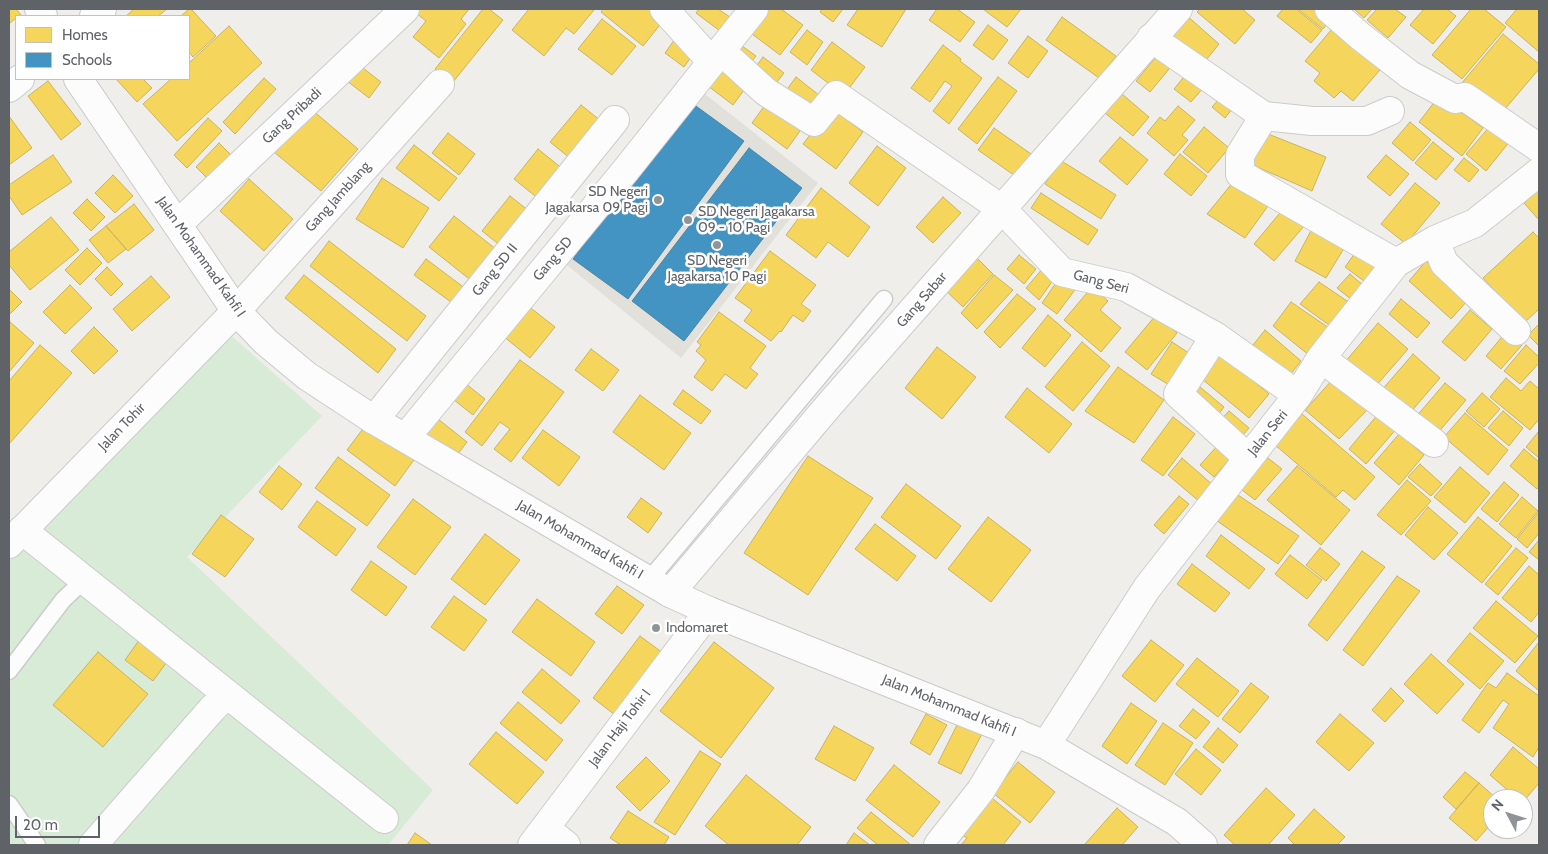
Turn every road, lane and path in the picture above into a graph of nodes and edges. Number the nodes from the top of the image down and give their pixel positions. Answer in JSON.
{"nodes":[{"id":1,"x":405,"y":9,"type":"edge"},
{"id":2,"x":664,"y":9,"type":"edge"},
{"id":3,"x":754,"y":9,"type":"edge"},
{"id":4,"x":1178,"y":9,"type":"edge"},
{"id":5,"x":1329,"y":9,"type":"edge"},
{"id":6,"x":1151,"y":38,"type":"junction"},
{"id":7,"x":716,"y":57,"type":"junction"},
{"id":8,"x":19,"y":80,"type":"edge"},
{"id":9,"x":79,"y":80,"type":"edge"},
{"id":10,"x":440,"y":84,"type":"dead end"},
{"id":11,"x":9,"y":88,"type":"edge"},
{"id":12,"x":1390,"y":111,"type":"dead end"},
{"id":13,"x":1264,"y":116,"type":"junction"},
{"id":14,"x":615,"y":120,"type":"dead end"},
{"id":15,"x":1539,"y":148,"type":"edge"},
{"id":16,"x":1539,"y":172,"type":"edge"},
{"id":17,"x":1002,"y":209,"type":"junction"},
{"id":18,"x":178,"y":224,"type":"junction"},
{"id":19,"x":1435,"y":240,"type":"junction"},
{"id":20,"x":1396,"y":263,"type":"junction"},
{"id":21,"x":884,"y":299,"type":"dead end"},
{"id":22,"x":236,"y":311,"type":"junction"},
{"id":23,"x":1516,"y":331,"type":"dead end"},
{"id":24,"x":1215,"y":336,"type":"junction"},
{"id":25,"x":1321,"y":358,"type":"junction"},
{"id":26,"x":1298,"y":395,"type":"junction"},
{"id":27,"x":374,"y":420,"type":"junction"},
{"id":28,"x":406,"y":437,"type":"junction"},
{"id":29,"x":1434,"y":443,"type":"dead end"},
{"id":30,"x":1248,"y":458,"type":"junction"},
{"id":31,"x":15,"y":537,"type":"edge"},
{"id":32,"x":84,"y":580,"type":"junction"},
{"id":33,"x":659,"y":587,"type":"junction"},
{"id":34,"x":709,"y":611,"type":"junction"},
{"id":35,"x":9,"y":671,"type":"edge"},
{"id":36,"x":227,"y":694,"type":"junction"},
{"id":37,"x":1016,"y":732,"type":"junction"},
{"id":38,"x":1046,"y":745,"type":"junction"},
{"id":39,"x":9,"y":804,"type":"edge"},
{"id":40,"x":384,"y":819,"type":"dead end"},
{"id":41,"x":538,"y":837,"type":"edge"},
{"id":42,"x":38,"y":845,"type":"edge"},
{"id":43,"x":94,"y":845,"type":"edge"},
{"id":44,"x":566,"y":845,"type":"edge"},
{"id":45,"x":938,"y":845,"type":"edge"},
{"id":46,"x":1203,"y":845,"type":"edge"}],
"edges":[{"from":1,"to":18,"type":"street","name":"Gang Pribadi"},
{"from":2,"to":7,"type":"street"},
{"from":3,"to":7,"type":"street","name":"Gang SD"},
{"from":4,"to":6,"type":"street","name":"Gang Sabar"},
{"from":5,"to":15,"type":"street"},
{"from":6,"to":13,"type":"street"},
{"from":6,"to":17,"type":"street","name":"Gang Sabar"},
{"from":7,"to":17,"type":"street","name":"Gang Seri"},
{"from":7,"to":28,"type":"street","name":"Gang SD"},
{"from":8,"to":11,"type":"street"},
{"from":9,"to":18,"type":"street","name":"Jalan Mohammad Kahfi I"},
{"from":10,"to":22,"type":"street","name":"Gang Jamblang"},
{"from":12,"to":13,"type":"street"},
{"from":13,"to":20,"type":"street"},
{"from":14,"to":27,"type":"street","name":"Gang SD II"},
{"from":16,"to":19,"type":"street","name":"Jalan Seri"},
{"from":17,"to":24,"type":"street","name":"Gang Seri"},
{"from":17,"to":33,"type":"street","name":"Gang Sabar"},
{"from":18,"to":22,"type":"street","name":"Jalan Mohammad Kahfi I"},
{"from":19,"to":20,"type":"street","name":"Jalan Seri"},
{"from":19,"to":23,"type":"street"},
{"from":20,"to":25,"type":"street","name":"Jalan Seri"},
{"from":21,"to":33,"type":"lane"},
{"from":22,"to":27,"type":"street","name":"Jalan Mohammad Kahfi I"},
{"from":22,"to":31,"type":"street","name":"Jalan Tohir"},
{"from":24,"to":26,"type":"street","name":"Gang Seri"},
{"from":24,"to":30,"type":"street"},
{"from":25,"to":26,"type":"street","name":"Jalan Seri"},
{"from":25,"to":29,"type":"street"},
{"from":26,"to":30,"type":"street","name":"Jalan Seri"},
{"from":27,"to":28,"type":"street","name":"Jalan Mohammad Kahfi I"},
{"from":28,"to":33,"type":"street","name":"Jalan Mohammad Kahfi I"},
{"from":30,"to":38,"type":"street","name":"Jalan Seri"},
{"from":31,"to":32,"type":"street"},
{"from":32,"to":35,"type":"lane"},
{"from":32,"to":36,"type":"street"},
{"from":33,"to":34,"type":"street","name":"Jalan Mohammad Kahfi I"},
{"from":34,"to":37,"type":"street","name":"Jalan Mohammad Kahfi I"},
{"from":34,"to":41,"type":"street","name":"Jalan Haji Tohir I"},
{"from":36,"to":40,"type":"street"},
{"from":36,"to":43,"type":"street"},
{"from":37,"to":38,"type":"street","name":"Jalan Mohammad Kahfi I"},
{"from":37,"to":45,"type":"street"},
{"from":38,"to":46,"type":"street","name":"Jalan Mohammad Kahfi I"},
{"from":39,"to":42,"type":"lane"},
{"from":41,"to":44,"type":"street"}]}
